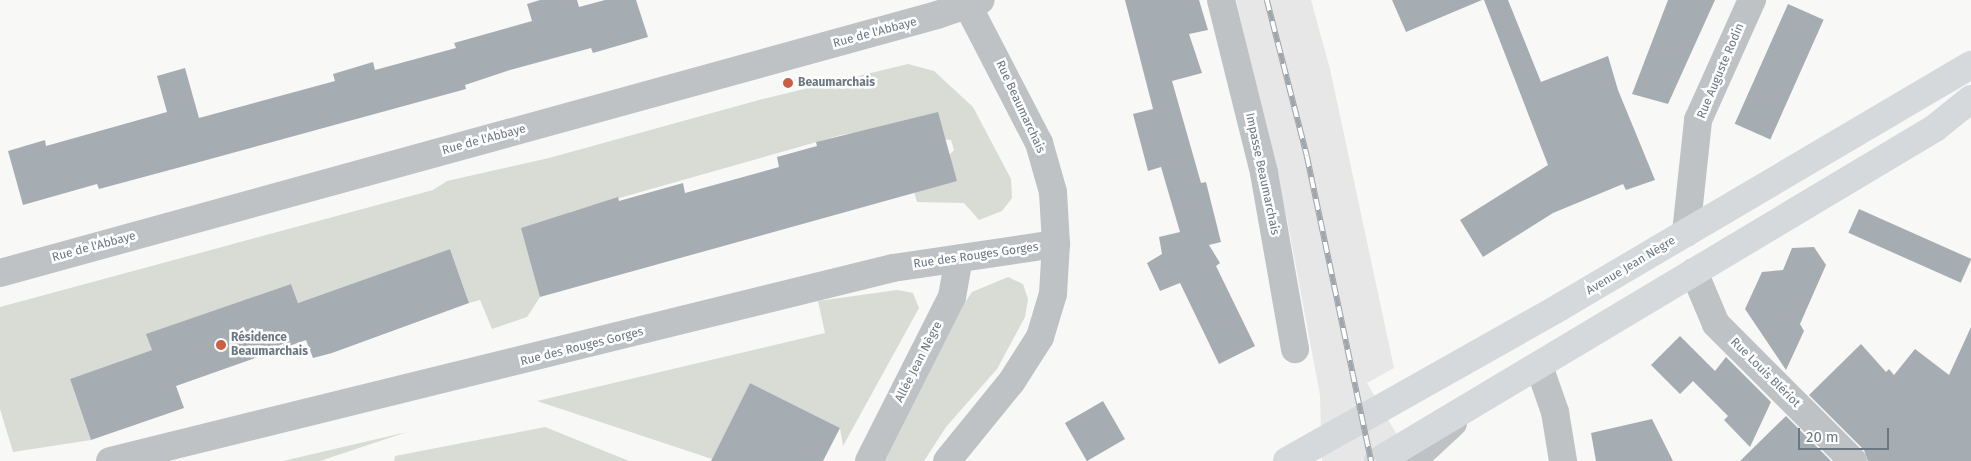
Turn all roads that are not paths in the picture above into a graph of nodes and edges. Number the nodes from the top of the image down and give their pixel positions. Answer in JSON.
{"nodes":[{"id":1,"x":1221,"y":0,"type":"edge"},
{"id":2,"x":1752,"y":0,"type":"edge"},
{"id":3,"x":971,"y":1,"type":"edge"},
{"id":4,"x":1971,"y":65,"type":"edge"},
{"id":5,"x":1971,"y":99,"type":"edge"},
{"id":6,"x":1971,"y":112,"type":"edge"},
{"id":7,"x":1935,"y":128,"type":"junction"},
{"id":8,"x":1686,"y":233,"type":"junction"},
{"id":9,"x":1056,"y":244,"type":"junction"},
{"id":10,"x":960,"y":259,"type":"junction"},
{"id":11,"x":1694,"y":272,"type":"junction"},
{"id":12,"x":0,"y":273,"type":"edge"},
{"id":13,"x":1295,"y":349,"type":"dead end"},
{"id":14,"x":1539,"y":366,"type":"junction"},
{"id":15,"x":1469,"y":409,"type":"junction"},
{"id":16,"x":972,"y":448,"type":"edge"},
{"id":17,"x":110,"y":461,"type":"edge"},
{"id":18,"x":869,"y":461,"type":"edge"},
{"id":19,"x":947,"y":461,"type":"edge"},
{"id":20,"x":1287,"y":461,"type":"edge"},
{"id":21,"x":1378,"y":461,"type":"edge"},
{"id":22,"x":1412,"y":461,"type":"edge"},
{"id":23,"x":1563,"y":461,"type":"edge"},
{"id":24,"x":1853,"y":461,"type":"edge"}],
"edges":[{"from":1,"to":13,"type":"street","name":"Impasse Beaumarchais"},
{"from":2,"to":8,"type":"street","name":"Rue Auguste Rodin"},
{"from":3,"to":9,"type":"street","name":"Rue Beaumarchais"},
{"from":3,"to":12,"type":"street","name":"Rue de l'Abbaye"},
{"from":4,"to":8,"type":"main road","name":"Avenue Jean Nègre"},
{"from":5,"to":7,"type":"main road"},
{"from":6,"to":7,"type":"main road"},
{"from":7,"to":11,"type":"main road"},
{"from":8,"to":20,"type":"main road","name":"Avenue Jean Nègre"},
{"from":9,"to":10,"type":"street","name":"Rue des Rouges Gorges"},
{"from":9,"to":16,"type":"street","name":"Rue Beaumarchais"},
{"from":10,"to":17,"type":"street","name":"Rue des Rouges Gorges"},
{"from":10,"to":18,"type":"street","name":"Allée Jean Nègre"},
{"from":11,"to":14,"type":"main road"},
{"from":11,"to":24,"type":"street","name":"Rue Louis Blériot"},
{"from":14,"to":15,"type":"main road"},
{"from":14,"to":23,"type":"street"},
{"from":15,"to":21,"type":"main road"},
{"from":15,"to":22,"type":"street"},
{"from":16,"to":19,"type":"street","name":"Rue Beaumarchais"}]}
